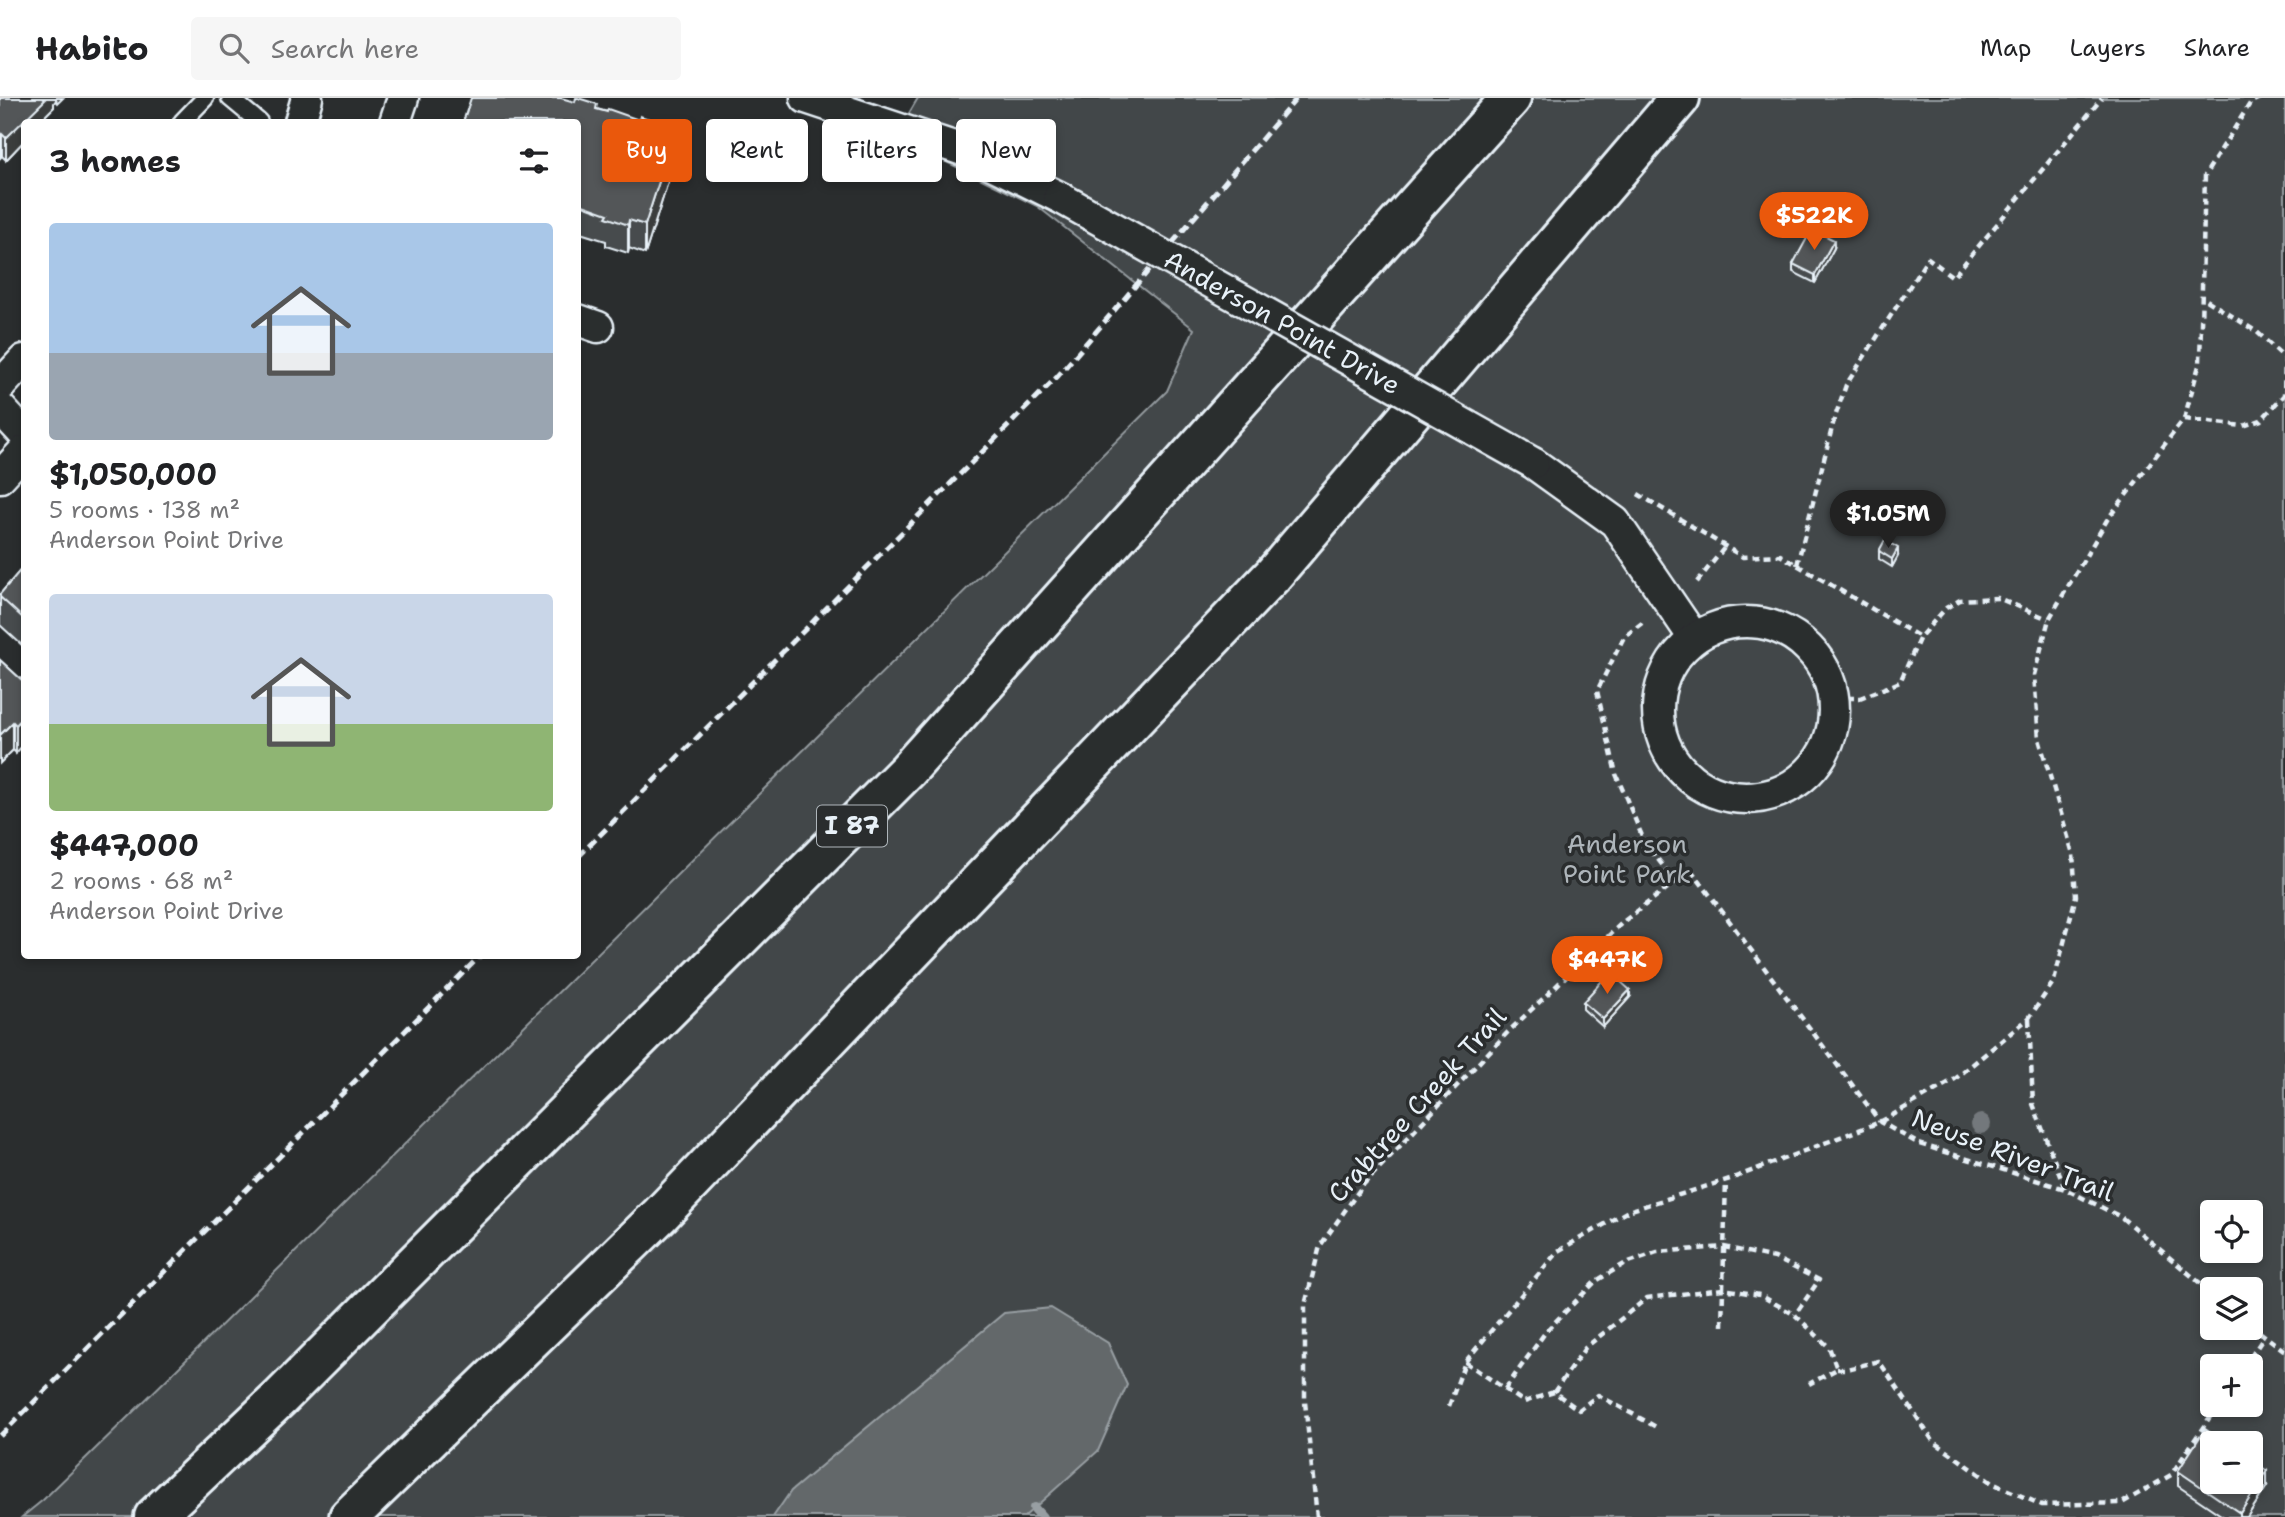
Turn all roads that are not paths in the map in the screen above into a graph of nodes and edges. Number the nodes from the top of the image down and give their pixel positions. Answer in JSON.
{"nodes":[{"id":1,"x":205,"y":98,"type":"edge"},
{"id":2,"x":230,"y":98,"type":"edge"},
{"id":3,"x":307,"y":98,"type":"edge"},
{"id":4,"x":403,"y":98,"type":"edge"},
{"id":5,"x":806,"y":98,"type":"edge"},
{"id":6,"x":1511,"y":98,"type":"edge"},
{"id":7,"x":1680,"y":98,"type":"edge"},
{"id":8,"x":185,"y":119,"type":"edge"},
{"id":9,"x":255,"y":119,"type":"edge"},
{"id":10,"x":301,"y":119,"type":"edge"},
{"id":11,"x":396,"y":119,"type":"edge"},
{"id":12,"x":21,"y":363,"type":"edge"},
{"id":13,"x":0,"y":386,"type":"edge"},
{"id":14,"x":0,"y":408,"type":"edge"},
{"id":15,"x":21,"y":431,"type":"edge"},
{"id":16,"x":21,"y":454,"type":"edge"},
{"id":17,"x":0,"y":477,"type":"edge"},
{"id":18,"x":1694,"y":638,"type":"junction"},
{"id":19,"x":154,"y":1517,"type":"edge"},
{"id":20,"x":349,"y":1517,"type":"edge"}],
"edges":[{"from":1,"to":8,"type":"lane"},
{"from":2,"to":9,"type":"lane"},
{"from":3,"to":10,"type":"street"},
{"from":4,"to":11,"type":"street"},
{"from":5,"to":18,"type":"street","name":"Anderson Point Drive","bridge":true},
{"from":6,"to":19,"type":"highway","number":"I 87"},
{"from":7,"to":20,"type":"highway"},
{"from":12,"to":13,"type":"street"},
{"from":14,"to":15,"type":"street"},
{"from":16,"to":17,"type":"street"},
{"from":18,"to":18,"type":"street"}]}
